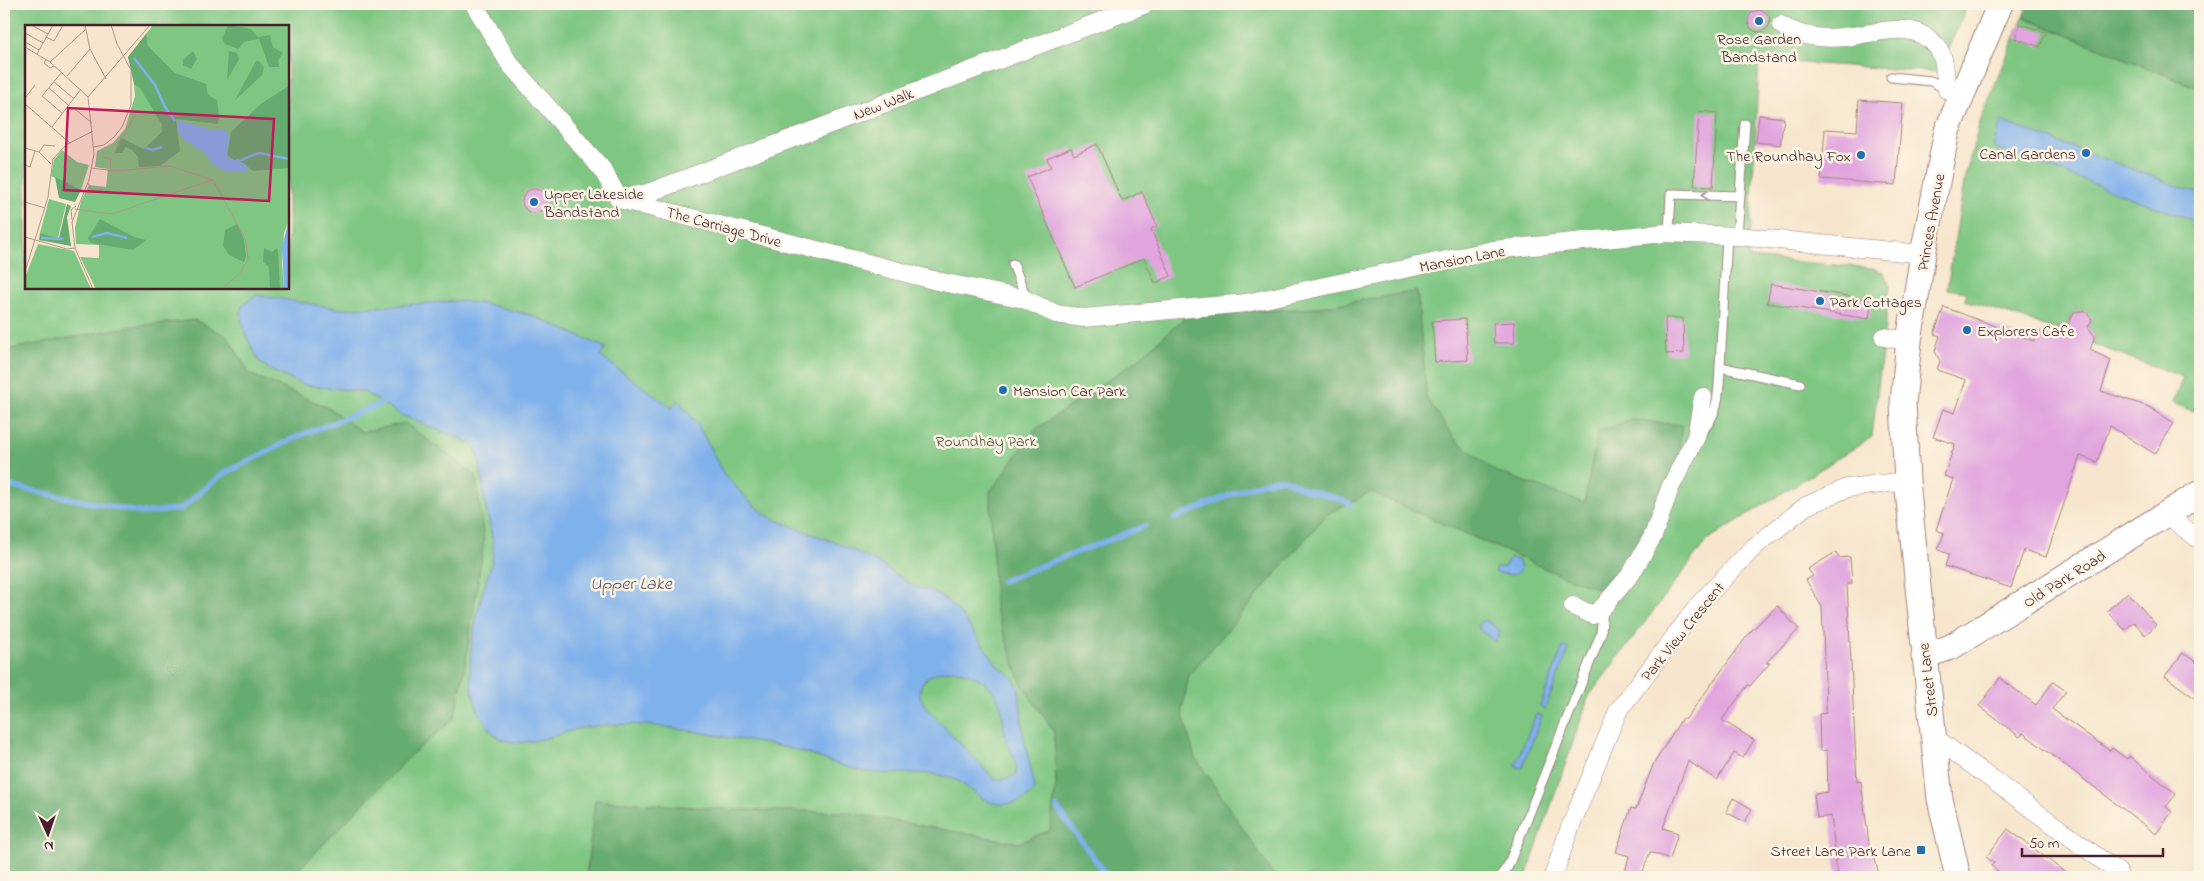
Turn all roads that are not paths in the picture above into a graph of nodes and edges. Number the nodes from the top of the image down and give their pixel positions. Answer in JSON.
{"nodes":[{"id":1,"x":474,"y":4,"type":"edge"},
{"id":2,"x":1146,"y":4,"type":"edge"},
{"id":3,"x":2000,"y":4,"type":"edge"},
{"id":4,"x":1781,"y":25,"type":"dead end"},
{"id":5,"x":1891,"y":77,"type":"dead end"},
{"id":6,"x":1954,"y":93,"type":"junction"},
{"id":7,"x":1745,"y":124,"type":"dead end"},
{"id":8,"x":1740,"y":196,"type":"junction"},
{"id":9,"x":619,"y":199,"type":"junction"},
{"id":10,"x":1669,"y":233,"type":"junction"},
{"id":11,"x":1732,"y":236,"type":"junction"},
{"id":12,"x":1923,"y":254,"type":"junction"},
{"id":13,"x":1013,"y":264,"type":"dead end"},
{"id":14,"x":1008,"y":296,"type":"joint"},
{"id":15,"x":1027,"y":300,"type":"junction"},
{"id":16,"x":1884,"y":337,"type":"dead end"},
{"id":17,"x":1909,"y":341,"type":"junction"},
{"id":18,"x":1720,"y":367,"type":"junction"},
{"id":19,"x":1800,"y":384,"type":"dead end"},
{"id":20,"x":1703,"y":397,"type":"dead end"},
{"id":21,"x":1696,"y":437,"type":"junction"},
{"id":22,"x":1906,"y":481,"type":"junction"},
{"id":23,"x":2200,"y":493,"type":"edge"},
{"id":24,"x":2167,"y":515,"type":"junction"},
{"id":25,"x":2200,"y":540,"type":"edge"},
{"id":26,"x":1573,"y":606,"type":"dead end"},
{"id":27,"x":1603,"y":607,"type":"junction"},
{"id":28,"x":1924,"y":656,"type":"junction"},
{"id":29,"x":1934,"y":737,"type":"junction"},
{"id":30,"x":2118,"y":872,"type":"dead end"},
{"id":31,"x":1500,"y":877,"type":"edge"},
{"id":32,"x":1552,"y":877,"type":"edge"},
{"id":33,"x":1958,"y":877,"type":"edge"}],
"edges":[{"from":1,"to":9,"type":"street"},
{"from":2,"to":9,"type":"street","name":"New Walk"},
{"from":3,"to":6,"type":"street","name":"Princes Avenue"},
{"from":4,"to":6,"type":"street"},
{"from":5,"to":6,"type":"lane"},
{"from":6,"to":12,"type":"street","name":"Princes Avenue"},
{"from":7,"to":8,"type":"lane"},
{"from":8,"to":10,"type":"lane","one_way":true},
{"from":8,"to":11,"type":"lane"},
{"from":9,"to":14,"type":"street","name":"The Carriage Drive"},
{"from":10,"to":11,"type":"street","name":"Mansion Lane"},
{"from":10,"to":15,"type":"street","name":"Mansion Lane"},
{"from":11,"to":12,"type":"street","name":"Mansion Lane"},
{"from":11,"to":18,"type":"lane"},
{"from":12,"to":17,"type":"street","name":"Princes Avenue"},
{"from":13,"to":15,"type":"lane"},
{"from":14,"to":15,"type":"street","name":"Mansion Lane"},
{"from":16,"to":17,"type":"street"},
{"from":17,"to":22,"type":"street","name":"Princes Avenue"},
{"from":18,"to":19,"type":"lane"},
{"from":18,"to":21,"type":"lane"},
{"from":20,"to":21,"type":"street"},
{"from":21,"to":27,"type":"street"},
{"from":22,"to":28,"type":"street","name":"Street Lane"},
{"from":22,"to":32,"type":"street","name":"Park View Crescent"},
{"from":23,"to":24,"type":"street","name":"Old Park Road"},
{"from":24,"to":25,"type":"street"},
{"from":24,"to":28,"type":"street","name":"Old Park Road"},
{"from":26,"to":27,"type":"street"},
{"from":27,"to":31,"type":"lane"},
{"from":28,"to":29,"type":"street","name":"Street Lane"},
{"from":29,"to":30,"type":"street"},
{"from":29,"to":33,"type":"street","name":"Street Lane"}]}
